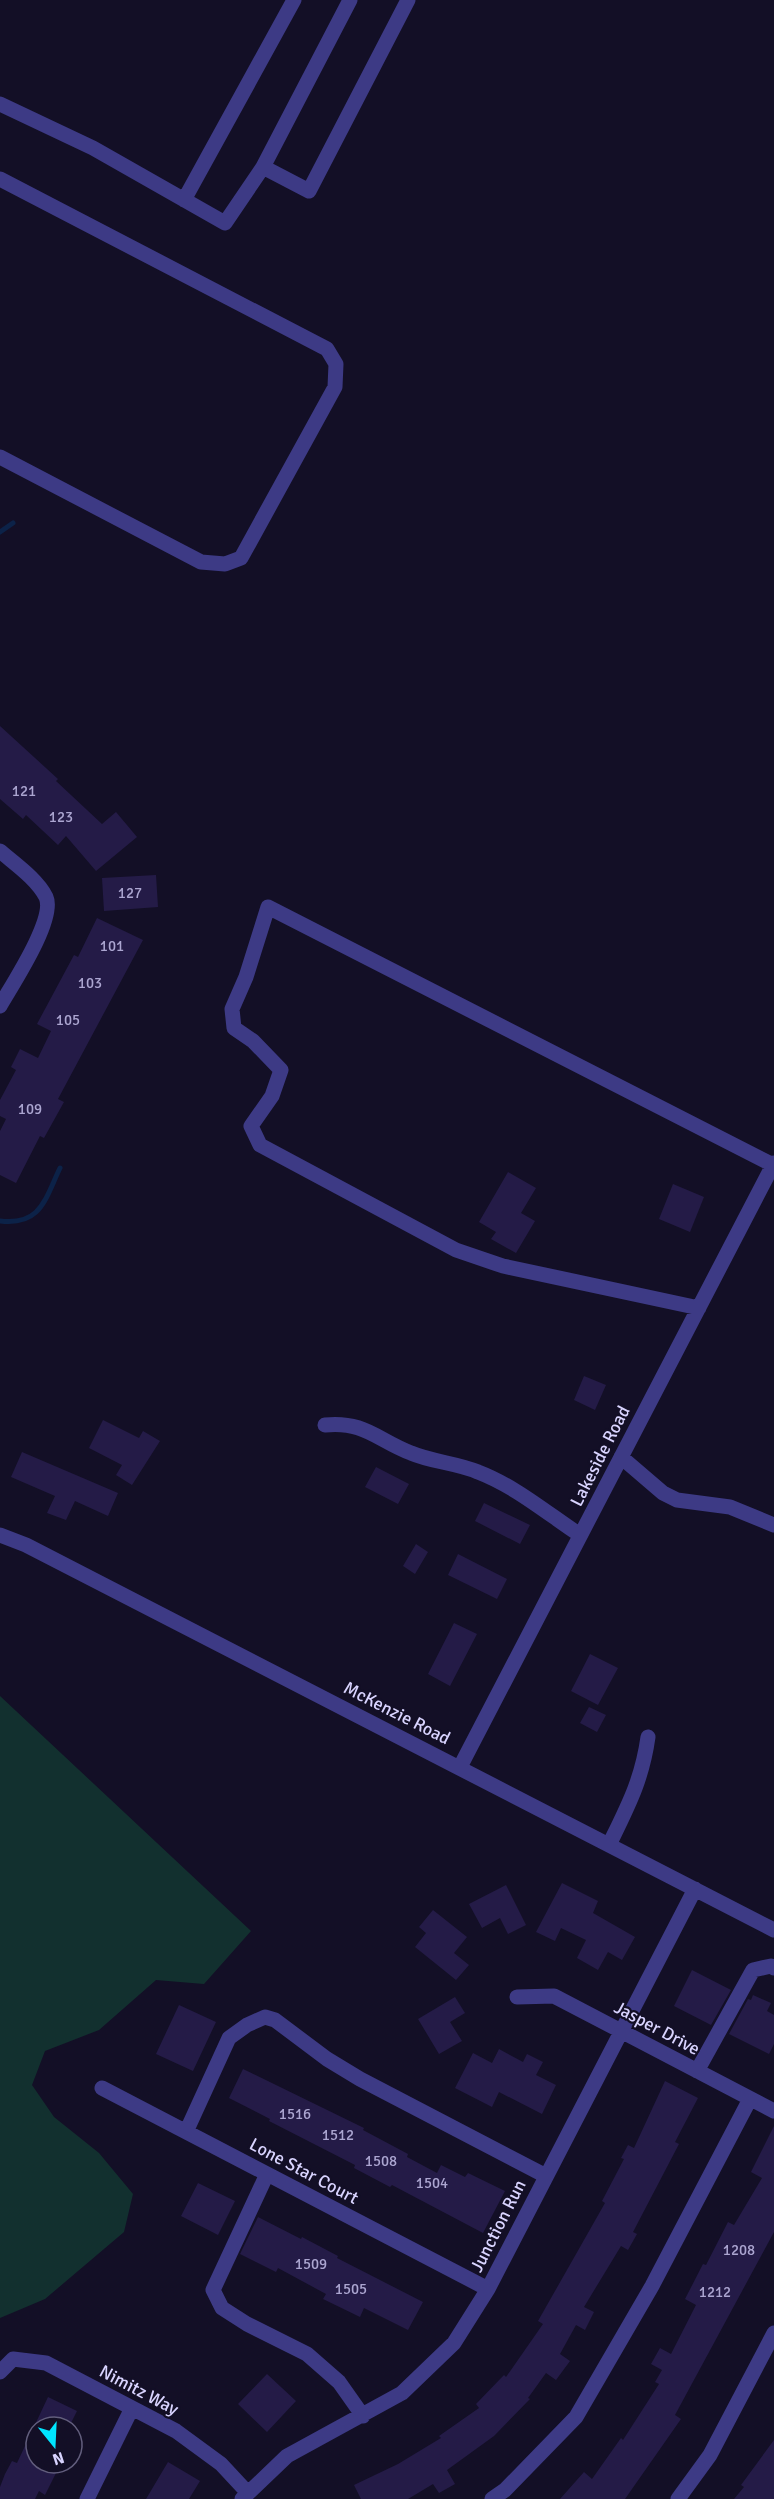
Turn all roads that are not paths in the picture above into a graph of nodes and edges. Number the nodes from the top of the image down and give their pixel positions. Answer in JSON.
{"nodes":[{"id":1,"x":294,"y":0,"type":"edge"},
{"id":2,"x":350,"y":0,"type":"edge"},
{"id":3,"x":408,"y":0,"type":"edge"},
{"id":4,"x":0,"y":104,"type":"edge"},
{"id":5,"x":263,"y":167,"type":"junction"},
{"id":6,"x":0,"y":179,"type":"edge"},
{"id":7,"x":184,"y":200,"type":"junction"},
{"id":8,"x":0,"y":457,"type":"edge"},
{"id":9,"x":0,"y":851,"type":"edge"},
{"id":10,"x":0,"y":1006,"type":"edge"},
{"id":11,"x":773,"y":1164,"type":"edge"},
{"id":12,"x":699,"y":1308,"type":"junction"},
{"id":13,"x":325,"y":1425,"type":"dead end"},
{"id":14,"x":621,"y":1457,"type":"junction"},
{"id":15,"x":774,"y":1525,"type":"edge"},
{"id":16,"x":0,"y":1535,"type":"edge"},
{"id":17,"x":580,"y":1535,"type":"junction"},
{"id":18,"x":648,"y":1737,"type":"dead end"},
{"id":19,"x":460,"y":1767,"type":"junction"},
{"id":20,"x":609,"y":1845,"type":"junction"},
{"id":21,"x":695,"y":1889,"type":"junction"},
{"id":22,"x":774,"y":1930,"type":"edge"},
{"id":23,"x":774,"y":1968,"type":"edge"},
{"id":24,"x":517,"y":1997,"type":"dead end"},
{"id":25,"x":621,"y":2031,"type":"junction"},
{"id":26,"x":697,"y":2071,"type":"junction"},
{"id":27,"x":102,"y":2088,"type":"dead end"},
{"id":28,"x":750,"y":2099,"type":"junction"},
{"id":29,"x":774,"y":2111,"type":"edge"},
{"id":30,"x":186,"y":2132,"type":"junction"},
{"id":31,"x":267,"y":2174,"type":"junction"},
{"id":32,"x":546,"y":2176,"type":"junction"},
{"id":33,"x":488,"y":2289,"type":"junction"},
{"id":34,"x":774,"y":2333,"type":"edge"},
{"id":35,"x":0,"y":2372,"type":"edge"},
{"id":36,"x":132,"y":2408,"type":"junction"},
{"id":37,"x":363,"y":2416,"type":"junction"},
{"id":38,"x":244,"y":2496,"type":"edge"},
{"id":39,"x":87,"y":2499,"type":"edge"},
{"id":40,"x":492,"y":2499,"type":"edge"},
{"id":41,"x":678,"y":2499,"type":"edge"}],
"edges":[{"from":1,"to":7,"type":"street"},
{"from":2,"to":5,"type":"street"},
{"from":3,"to":5,"type":"street"},
{"from":4,"to":7,"type":"street"},
{"from":5,"to":7,"type":"street"},
{"from":6,"to":8,"type":"street"},
{"from":9,"to":10,"type":"street"},
{"from":11,"to":12,"type":"street","name":"Lakeside Road"},
{"from":11,"to":12,"type":"street"},
{"from":12,"to":14,"type":"street","name":"Lakeside Road"},
{"from":13,"to":17,"type":"street"},
{"from":14,"to":15,"type":"street"},
{"from":14,"to":17,"type":"street","name":"Lakeside Road"},
{"from":16,"to":19,"type":"street","name":"McKenzie Road"},
{"from":17,"to":19,"type":"street","name":"Lakeside Road"},
{"from":18,"to":20,"type":"street"},
{"from":19,"to":20,"type":"street","name":"McKenzie Road"},
{"from":20,"to":21,"type":"street","name":"McKenzie Road"},
{"from":21,"to":22,"type":"street","name":"McKenzie Road"},
{"from":21,"to":25,"type":"street","name":"Junction Run"},
{"from":23,"to":26,"type":"street"},
{"from":24,"to":25,"type":"street","name":"Jasper Drive"},
{"from":25,"to":26,"type":"street","name":"Jasper Drive"},
{"from":25,"to":32,"type":"street","name":"Junction Run"},
{"from":26,"to":28,"type":"street","name":"Jasper Drive"},
{"from":27,"to":30,"type":"street","name":"Lone Star Court"},
{"from":28,"to":29,"type":"street","name":"Jasper Drive"},
{"from":28,"to":40,"type":"street"},
{"from":30,"to":31,"type":"street","name":"Lone Star Court"},
{"from":30,"to":32,"type":"street"},
{"from":31,"to":33,"type":"street","name":"Lone Star Court"},
{"from":31,"to":37,"type":"street"},
{"from":32,"to":33,"type":"street","name":"Junction Run"},
{"from":33,"to":37,"type":"street","name":"Junction Run"},
{"from":34,"to":41,"type":"street"},
{"from":35,"to":36,"type":"street","name":"Nimitz Way"},
{"from":36,"to":38,"type":"street","name":"Nimitz Way"},
{"from":36,"to":39,"type":"street"},
{"from":37,"to":38,"type":"street","name":"Junction Run"}]}
